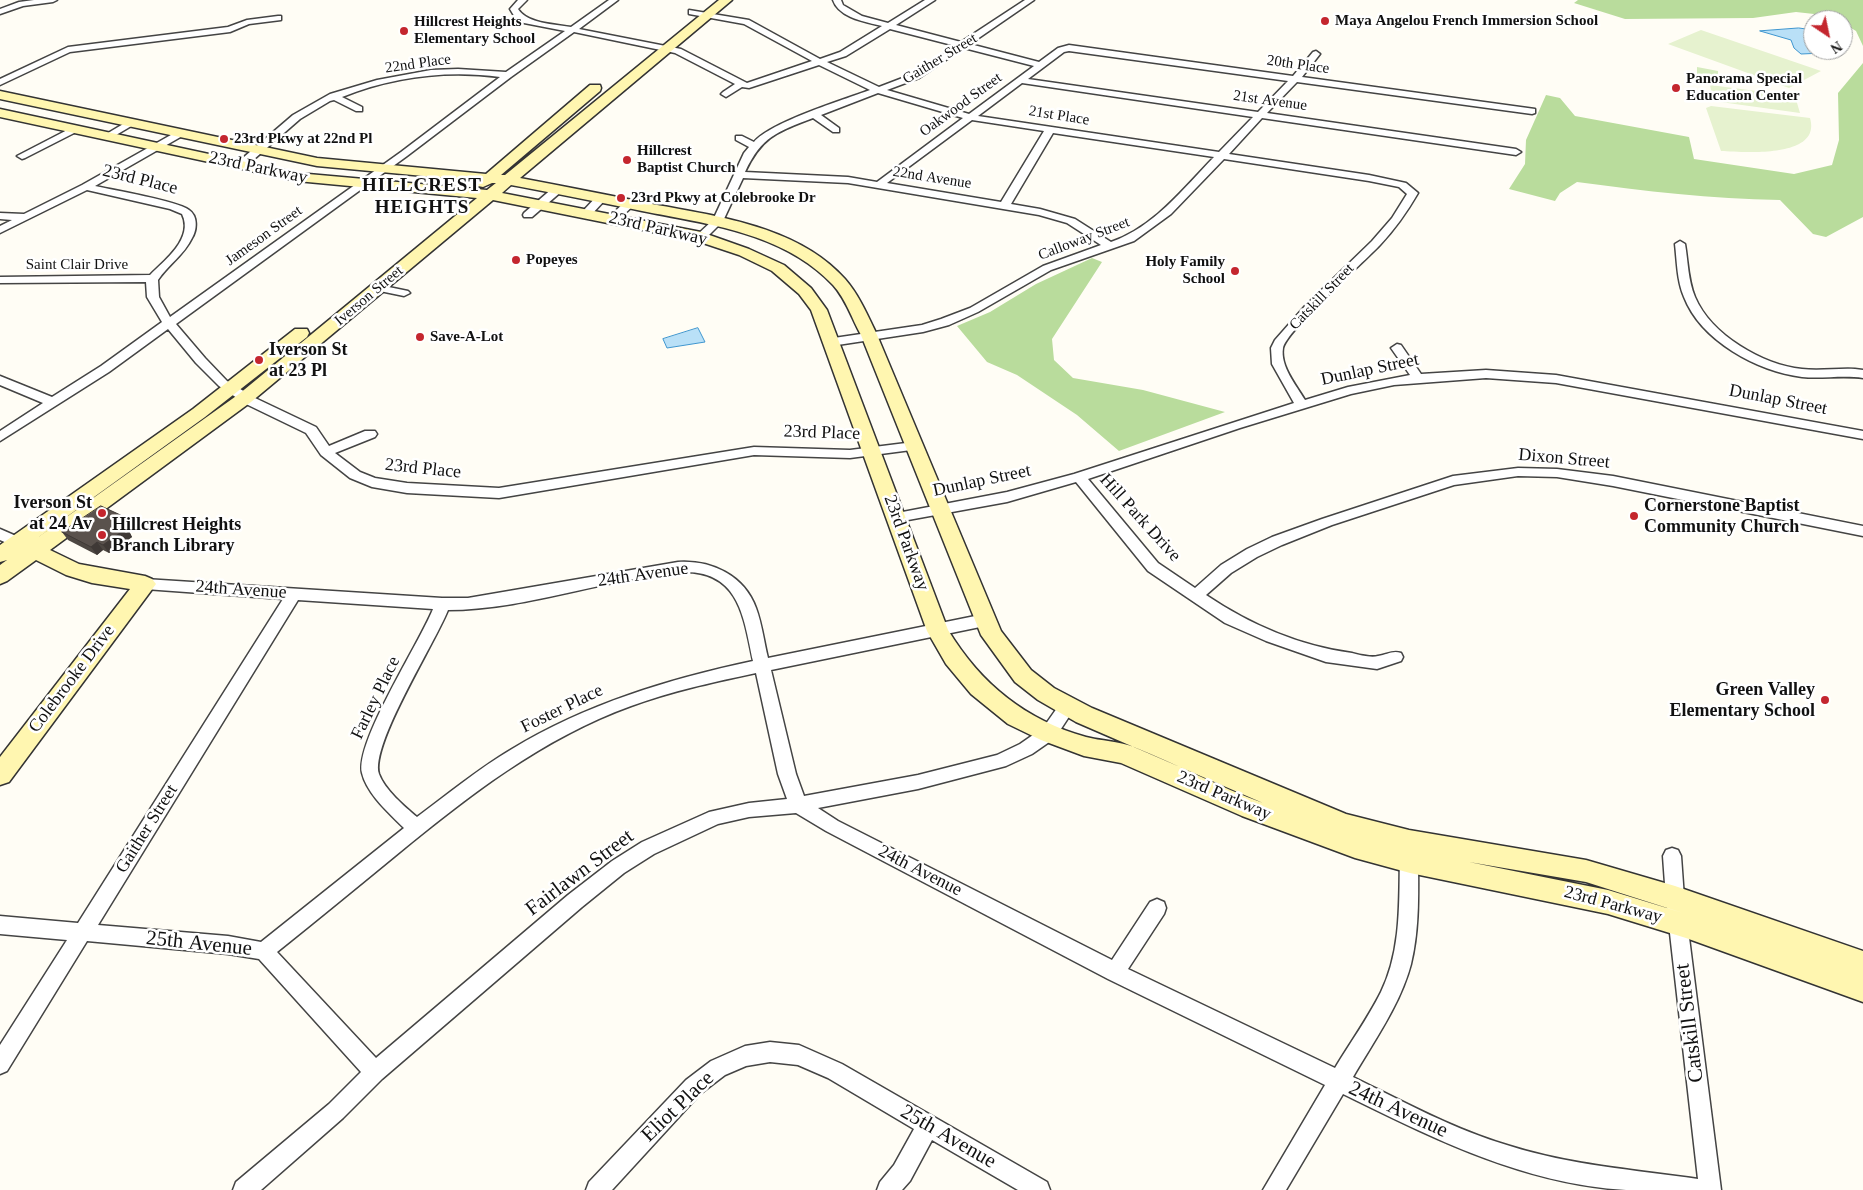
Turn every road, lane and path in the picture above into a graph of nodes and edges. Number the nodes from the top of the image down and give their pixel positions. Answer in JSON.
{"nodes":[{"id":1,"x":53,"y":0,"type":"edge"},
{"id":2,"x":523,"y":0,"type":"edge"},
{"id":3,"x":614,"y":0,"type":"edge"},
{"id":4,"x":708,"y":0,"type":"edge"},
{"id":5,"x":726,"y":0,"type":"edge"},
{"id":6,"x":837,"y":0,"type":"edge"},
{"id":7,"x":931,"y":0,"type":"edge"},
{"id":8,"x":1030,"y":0,"type":"edge"},
{"id":9,"x":0,"y":12,"type":"edge"},
{"id":10,"x":692,"y":12,"type":"junction"},
{"id":11,"x":707,"y":14,"type":"junction"},
{"id":12,"x":278,"y":18,"type":"dead end"},
{"id":13,"x":680,"y":22,"type":"dead end"},
{"id":14,"x":889,"y":26,"type":"junction"},
{"id":15,"x":570,"y":31,"type":"junction"},
{"id":16,"x":664,"y":42,"type":"junction"},
{"id":17,"x":649,"y":45,"type":"junction"},
{"id":18,"x":963,"y":45,"type":"junction"},
{"id":19,"x":1061,"y":50,"type":"joint"},
{"id":20,"x":1316,"y":54,"type":"dead end"},
{"id":21,"x":635,"y":56,"type":"dead end"},
{"id":22,"x":819,"y":62,"type":"junction"},
{"id":23,"x":1042,"y":65,"type":"junction"},
{"id":24,"x":508,"y":75,"type":"junction"},
{"id":25,"x":1297,"y":78,"type":"junction"},
{"id":26,"x":607,"y":79,"type":"dead end"},
{"id":27,"x":1020,"y":80,"type":"junction"},
{"id":28,"x":0,"y":82,"type":"edge"},
{"id":29,"x":744,"y":85,"type":"junction"},
{"id":30,"x":880,"y":91,"type":"junction"},
{"id":31,"x":726,"y":94,"type":"dead end"},
{"id":32,"x":0,"y":95,"type":"edge"},
{"id":33,"x":333,"y":96,"type":"junction"},
{"id":34,"x":359,"y":109,"type":"dead end"},
{"id":35,"x":1532,"y":110,"type":"dead end"},
{"id":36,"x":0,"y":113,"type":"edge"},
{"id":37,"x":815,"y":115,"type":"junction"},
{"id":38,"x":1262,"y":115,"type":"junction"},
{"id":39,"x":969,"y":117,"type":"junction"},
{"id":40,"x":130,"y":123,"type":"junction"},
{"id":41,"x":74,"y":129,"type":"junction"},
{"id":42,"x":836,"y":130,"type":"dead end"},
{"id":43,"x":1050,"y":130,"type":"junction"},
{"id":44,"x":181,"y":133,"type":"junction"},
{"id":45,"x":108,"y":136,"type":"junction"},
{"id":46,"x":739,"y":138,"type":"dead end"},
{"id":47,"x":755,"y":146,"type":"junction"},
{"id":48,"x":157,"y":147,"type":"junction"},
{"id":49,"x":260,"y":150,"type":"junction"},
{"id":50,"x":1516,"y":152,"type":"dead end"},
{"id":51,"x":1222,"y":155,"type":"junction"},
{"id":52,"x":22,"y":156,"type":"dead end"},
{"id":53,"x":241,"y":165,"type":"junction"},
{"id":54,"x":384,"y":169,"type":"junction"},
{"id":55,"x":739,"y":175,"type":"junction"},
{"id":56,"x":488,"y":178,"type":"junction"},
{"id":57,"x":509,"y":180,"type":"junction"},
{"id":58,"x":360,"y":184,"type":"junction"},
{"id":59,"x":880,"y":184,"type":"junction"},
{"id":60,"x":86,"y":187,"type":"junction"},
{"id":61,"x":558,"y":189,"type":"junction"},
{"id":62,"x":470,"y":194,"type":"junction"},
{"id":63,"x":489,"y":196,"type":"junction"},
{"id":64,"x":601,"y":198,"type":"junction"},
{"id":65,"x":1410,"y":200,"type":"joint"},
{"id":66,"x":630,"y":203,"type":"junction"},
{"id":67,"x":541,"y":204,"type":"junction"},
{"id":68,"x":1006,"y":205,"type":"junction"},
{"id":69,"x":587,"y":213,"type":"junction"},
{"id":70,"x":528,"y":215,"type":"dead end"},
{"id":71,"x":0,"y":216,"type":"edge"},
{"id":72,"x":28,"y":217,"type":"junction"},
{"id":73,"x":614,"y":218,"type":"junction"},
{"id":74,"x":718,"y":221,"type":"junction"},
{"id":75,"x":0,"y":230,"type":"edge"},
{"id":76,"x":701,"y":237,"type":"junction"},
{"id":77,"x":1680,"y":244,"type":"dead end"},
{"id":78,"x":1111,"y":247,"type":"junction"},
{"id":79,"x":153,"y":278,"type":"junction"},
{"id":80,"x":2,"y":283,"type":"edge"},
{"id":81,"x":379,"y":288,"type":"junction"},
{"id":82,"x":404,"y":293,"type":"dead end"},
{"id":83,"x":169,"y":323,"type":"junction"},
{"id":84,"x":869,"y":335,"type":"junction"},
{"id":85,"x":831,"y":342,"type":"junction"},
{"id":86,"x":1397,"y":348,"type":"dead end"},
{"id":87,"x":1863,"y":374,"type":"edge"},
{"id":88,"x":1418,"y":378,"type":"junction"},
{"id":89,"x":0,"y":380,"type":"edge"},
{"id":90,"x":238,"y":394,"type":"junction"},
{"id":91,"x":52,"y":402,"type":"junction"},
{"id":92,"x":1301,"y":406,"type":"junction"},
{"id":93,"x":370,"y":434,"type":"dead end"},
{"id":94,"x":1863,"y":435,"type":"edge"},
{"id":95,"x":0,"y":437,"type":"edge"},
{"id":96,"x":914,"y":446,"type":"junction"},
{"id":97,"x":326,"y":452,"type":"junction"},
{"id":98,"x":873,"y":453,"type":"junction"},
{"id":99,"x":1078,"y":477,"type":"junction"},
{"id":100,"x":940,"y":509,"type":"junction"},
{"id":101,"x":897,"y":517,"type":"junction"},
{"id":102,"x":1863,"y":531,"type":"edge"},
{"id":103,"x":18,"y":543,"type":"edge"},
{"id":104,"x":0,"y":556,"type":"edge"},
{"id":105,"x":0,"y":576,"type":"edge"},
{"id":106,"x":144,"y":584,"type":"junction"},
{"id":107,"x":294,"y":594,"type":"junction"},
{"id":108,"x":1195,"y":596,"type":"junction"},
{"id":109,"x":442,"y":604,"type":"junction"},
{"id":110,"x":985,"y":620,"type":"junction"},
{"id":111,"x":938,"y":631,"type":"junction"},
{"id":112,"x":1395,"y":657,"type":"dead end"},
{"id":113,"x":762,"y":665,"type":"junction"},
{"id":114,"x":1068,"y":706,"type":"junction"},
{"id":115,"x":1049,"y":733,"type":"junction"},
{"id":116,"x":0,"y":775,"type":"edge"},
{"id":117,"x":798,"y":805,"type":"junction"},
{"id":118,"x":416,"y":828,"type":"junction"},
{"id":119,"x":1409,"y":852,"type":"junction"},
{"id":120,"x":1672,"y":856,"type":"dead end"},
{"id":121,"x":1675,"y":898,"type":"junction"},
{"id":122,"x":1157,"y":908,"type":"dead end"},
{"id":123,"x":1679,"y":924,"type":"junction"},
{"id":124,"x":0,"y":925,"type":"edge"},
{"id":125,"x":82,"y":931,"type":"junction"},
{"id":126,"x":264,"y":951,"type":"junction"},
{"id":127,"x":1863,"y":964,"type":"edge"},
{"id":128,"x":1115,"y":972,"type":"junction"},
{"id":129,"x":1863,"y":989,"type":"edge"},
{"id":130,"x":0,"y":1064,"type":"edge"},
{"id":131,"x":375,"y":1072,"type":"junction"},
{"id":132,"x":1339,"y":1083,"type":"junction"},
{"id":133,"x":857,"y":1084,"type":"joint"},
{"id":134,"x":928,"y":1126,"type":"junction"},
{"id":135,"x":244,"y":1190,"type":"edge"},
{"id":136,"x":597,"y":1190,"type":"edge"},
{"id":137,"x":888,"y":1190,"type":"edge"},
{"id":138,"x":1039,"y":1190,"type":"edge"},
{"id":139,"x":1274,"y":1190,"type":"edge"},
{"id":140,"x":1700,"y":1190,"type":"edge"},
{"id":141,"x":1710,"y":1190,"type":"edge"}],
"edges":[{"from":1,"to":9,"type":"street"},
{"from":2,"to":15,"type":"street"},
{"from":3,"to":15,"type":"street","name":"Jameson Street"},
{"from":4,"to":10,"type":"street"},
{"from":5,"to":11,"type":"street","name":"Iverson Street"},
{"from":6,"to":14,"type":"street"},
{"from":7,"to":14,"type":"street"},
{"from":8,"to":18,"type":"street","name":"Gaither Street"},
{"from":10,"to":11,"type":"street","name":"21st Place"},
{"from":10,"to":13,"type":"street"},
{"from":11,"to":16,"type":"street","name":"Iverson Street"},
{"from":11,"to":22,"type":"street","name":"21st Place"},
{"from":12,"to":28,"type":"street"},
{"from":14,"to":18,"type":"street"},
{"from":14,"to":22,"type":"street"},
{"from":15,"to":17,"type":"street"},
{"from":15,"to":24,"type":"street","name":"Jameson Street"},
{"from":16,"to":17,"type":"street","name":"Iverson Street"},
{"from":16,"to":29,"type":"street"},
{"from":16,"to":57,"type":"street","name":"Iverson Street"},
{"from":17,"to":21,"type":"street","name":"Iverson Street"},
{"from":18,"to":23,"type":"street"},
{"from":18,"to":30,"type":"street","name":"Gaither Street"},
{"from":19,"to":23,"type":"street","name":"Oakwood Street"},
{"from":19,"to":25,"type":"street","name":"20th Place"},
{"from":20,"to":25,"type":"street","name":"Calloway Street"},
{"from":22,"to":29,"type":"street"},
{"from":22,"to":30,"type":"street","name":"21st Place"},
{"from":23,"to":27,"type":"street","name":"Oakwood Street"},
{"from":24,"to":33,"type":"street","name":"22nd Place"},
{"from":24,"to":54,"type":"street","name":"Jameson Street"},
{"from":25,"to":35,"type":"street","name":"20th Place"},
{"from":25,"to":38,"type":"street","name":"Calloway Street"},
{"from":26,"to":56,"type":"street","name":"Iverson Street"},
{"from":27,"to":38,"type":"street","name":"21st Avenue"},
{"from":27,"to":39,"type":"street","name":"Oakwood Street"},
{"from":29,"to":31,"type":"street"},
{"from":30,"to":37,"type":"street","name":"Gaither Street"},
{"from":30,"to":39,"type":"street","name":"21st Place"},
{"from":32,"to":40,"type":"street","name":"23rd Parkway"},
{"from":33,"to":34,"type":"street"},
{"from":33,"to":49,"type":"street","name":"22nd Place"},
{"from":36,"to":41,"type":"street","name":"23rd Parkway"},
{"from":37,"to":42,"type":"street"},
{"from":37,"to":47,"type":"street","name":"Gaither Street"},
{"from":38,"to":50,"type":"street","name":"21st Avenue"},
{"from":38,"to":51,"type":"street","name":"Calloway Street"},
{"from":39,"to":43,"type":"street","name":"21st Place"},
{"from":39,"to":59,"type":"street","name":"Oakwood Street"},
{"from":40,"to":44,"type":"street","name":"23rd Parkway"},
{"from":40,"to":45,"type":"street"},
{"from":41,"to":45,"type":"street","name":"23rd Parkway"},
{"from":41,"to":52,"type":"street"},
{"from":43,"to":51,"type":"street","name":"21st Place"},
{"from":43,"to":68,"type":"street"},
{"from":44,"to":48,"type":"street"},
{"from":44,"to":49,"type":"street","name":"23rd Parkway"},
{"from":45,"to":48,"type":"street","name":"23rd Parkway"},
{"from":46,"to":47,"type":"street"},
{"from":47,"to":55,"type":"street","name":"Gaither Street"},
{"from":48,"to":53,"type":"street","name":"23rd Parkway"},
{"from":48,"to":60,"type":"street"},
{"from":49,"to":53,"type":"street","name":"22nd Place"},
{"from":49,"to":54,"type":"street","name":"23rd Parkway"},
{"from":51,"to":65,"type":"street","name":"21st Place"},
{"from":51,"to":78,"type":"street","name":"Calloway Street"},
{"from":53,"to":58,"type":"street","name":"23rd Parkway"},
{"from":54,"to":56,"type":"street","name":"23rd Parkway"},
{"from":54,"to":58,"type":"street","name":"Jameson Street"},
{"from":55,"to":59,"type":"street","name":"22nd Avenue"},
{"from":55,"to":74,"type":"street","name":"Gaither Street"},
{"from":56,"to":57,"type":"street","name":"23rd Parkway"},
{"from":56,"to":62,"type":"street","name":"Iverson Street"},
{"from":57,"to":61,"type":"street","name":"23rd Parkway"},
{"from":57,"to":63,"type":"street","name":"Iverson Street"},
{"from":58,"to":62,"type":"street","name":"23rd Parkway"},
{"from":58,"to":83,"type":"street","name":"Jameson Street"},
{"from":59,"to":68,"type":"street","name":"22nd Avenue"},
{"from":60,"to":72,"type":"street"},
{"from":60,"to":79,"type":"street","name":"23rd Place"},
{"from":61,"to":64,"type":"street","name":"23rd Parkway"},
{"from":61,"to":67,"type":"street"},
{"from":62,"to":63,"type":"street","name":"23rd Parkway"},
{"from":62,"to":90,"type":"street","name":"Iverson Street"},
{"from":63,"to":67,"type":"street","name":"23rd Parkway"},
{"from":63,"to":81,"type":"street","name":"Iverson Street"},
{"from":64,"to":66,"type":"street","name":"23rd Parkway"},
{"from":64,"to":69,"type":"street"},
{"from":65,"to":92,"type":"street","name":"Catskill Street"},
{"from":66,"to":73,"type":"street"},
{"from":66,"to":74,"type":"street","name":"23rd Parkway"},
{"from":67,"to":69,"type":"street","name":"23rd Parkway"},
{"from":67,"to":70,"type":"street"},
{"from":68,"to":78,"type":"street","name":"22nd Avenue"},
{"from":69,"to":73,"type":"street","name":"23rd Parkway"},
{"from":71,"to":72,"type":"street"},
{"from":72,"to":75,"type":"street"},
{"from":73,"to":76,"type":"street","name":"23rd Parkway"},
{"from":74,"to":76,"type":"street","name":"Gaither Street"},
{"from":74,"to":84,"type":"street","name":"23rd Parkway"},
{"from":76,"to":85,"type":"street","name":"23rd Parkway"},
{"from":77,"to":87,"type":"street"},
{"from":78,"to":84,"type":"street","name":"Calloway Street"},
{"from":79,"to":80,"type":"street","name":"Saint Clair Drive"},
{"from":79,"to":83,"type":"street","name":"23rd Place"},
{"from":81,"to":82,"type":"street"},
{"from":81,"to":90,"type":"street","name":"Iverson Street"},
{"from":83,"to":90,"type":"street","name":"23rd Place"},
{"from":83,"to":91,"type":"street","name":"Jameson Street"},
{"from":84,"to":85,"type":"street","name":"Calloway Street"},
{"from":84,"to":96,"type":"street","name":"23rd Parkway"},
{"from":85,"to":98,"type":"street","name":"23rd Parkway"},
{"from":86,"to":88,"type":"street"},
{"from":88,"to":92,"type":"street","name":"Dunlap Street"},
{"from":88,"to":94,"type":"street","name":"Dunlap Street"},
{"from":89,"to":91,"type":"street"},
{"from":90,"to":97,"type":"street","name":"23rd Place"},
{"from":90,"to":103,"type":"street","name":"Iverson Street"},
{"from":91,"to":95,"type":"street","name":"Jameson Street"},
{"from":92,"to":99,"type":"street","name":"Dunlap Street"},
{"from":93,"to":97,"type":"street"},
{"from":96,"to":98,"type":"street","name":"23rd Place"},
{"from":96,"to":100,"type":"street","name":"23rd Parkway"},
{"from":97,"to":98,"type":"street","name":"23rd Place"},
{"from":98,"to":101,"type":"street","name":"23rd Parkway"},
{"from":99,"to":100,"type":"street","name":"Dunlap Street"},
{"from":99,"to":108,"type":"street","name":"Hill Park Drive"},
{"from":100,"to":101,"type":"street","name":"Dunlap Street"},
{"from":100,"to":110,"type":"street","name":"23rd Parkway"},
{"from":101,"to":111,"type":"street","name":"23rd Parkway"},
{"from":102,"to":108,"type":"street","name":"Dixon Street"},
{"from":103,"to":104,"type":"street","name":"Iverson Street"},
{"from":103,"to":105,"type":"street","name":"Iverson Street"},
{"from":103,"to":106,"type":"street","name":"24th Avenue"},
{"from":106,"to":107,"type":"street","name":"24th Avenue"},
{"from":106,"to":116,"type":"street","name":"Colebrooke Drive"},
{"from":107,"to":109,"type":"street","name":"24th Avenue"},
{"from":107,"to":125,"type":"street","name":"Gaither Street"},
{"from":108,"to":112,"type":"street","name":"Hill Park Drive"},
{"from":109,"to":113,"type":"street","name":"24th Avenue"},
{"from":109,"to":118,"type":"street","name":"Farley Place"},
{"from":110,"to":111,"type":"street","name":"Foster Place"},
{"from":110,"to":114,"type":"street","name":"23rd Parkway"},
{"from":111,"to":113,"type":"street","name":"Foster Place"},
{"from":111,"to":115,"type":"street","name":"23rd Parkway"},
{"from":113,"to":117,"type":"street","name":"24th Avenue"},
{"from":113,"to":118,"type":"street","name":"Foster Place"},
{"from":114,"to":115,"type":"street"},
{"from":114,"to":119,"type":"street","name":"23rd Parkway"},
{"from":115,"to":117,"type":"street","name":"Fairlawn Street"},
{"from":115,"to":119,"type":"street","name":"23rd Parkway"},
{"from":117,"to":128,"type":"street","name":"24th Avenue"},
{"from":117,"to":131,"type":"street","name":"Fairlawn Street"},
{"from":118,"to":126,"type":"street","name":"Foster Place"},
{"from":119,"to":121,"type":"street","name":"23rd Parkway"},
{"from":119,"to":123,"type":"street","name":"23rd Parkway"},
{"from":119,"to":132,"type":"street"},
{"from":120,"to":121,"type":"street","name":"Catskill Street"},
{"from":121,"to":123,"type":"street","name":"Catskill Street"},
{"from":121,"to":127,"type":"street","name":"23rd Parkway"},
{"from":122,"to":128,"type":"street"},
{"from":123,"to":129,"type":"street","name":"23rd Parkway"},
{"from":123,"to":141,"type":"street","name":"Catskill Street"},
{"from":124,"to":125,"type":"street","name":"25th Avenue"},
{"from":125,"to":126,"type":"street","name":"25th Avenue"},
{"from":125,"to":130,"type":"street","name":"Gaither Street"},
{"from":126,"to":131,"type":"street","name":"25th Avenue"},
{"from":128,"to":132,"type":"street","name":"24th Avenue"},
{"from":131,"to":135,"type":"street","name":"Fairlawn Street"},
{"from":132,"to":139,"type":"street"},
{"from":132,"to":140,"type":"street","name":"24th Avenue"},
{"from":133,"to":134,"type":"street","name":"25th Avenue"},
{"from":133,"to":136,"type":"street","name":"Eliot Place"},
{"from":134,"to":137,"type":"street"},
{"from":134,"to":138,"type":"street","name":"25th Avenue"}]}
